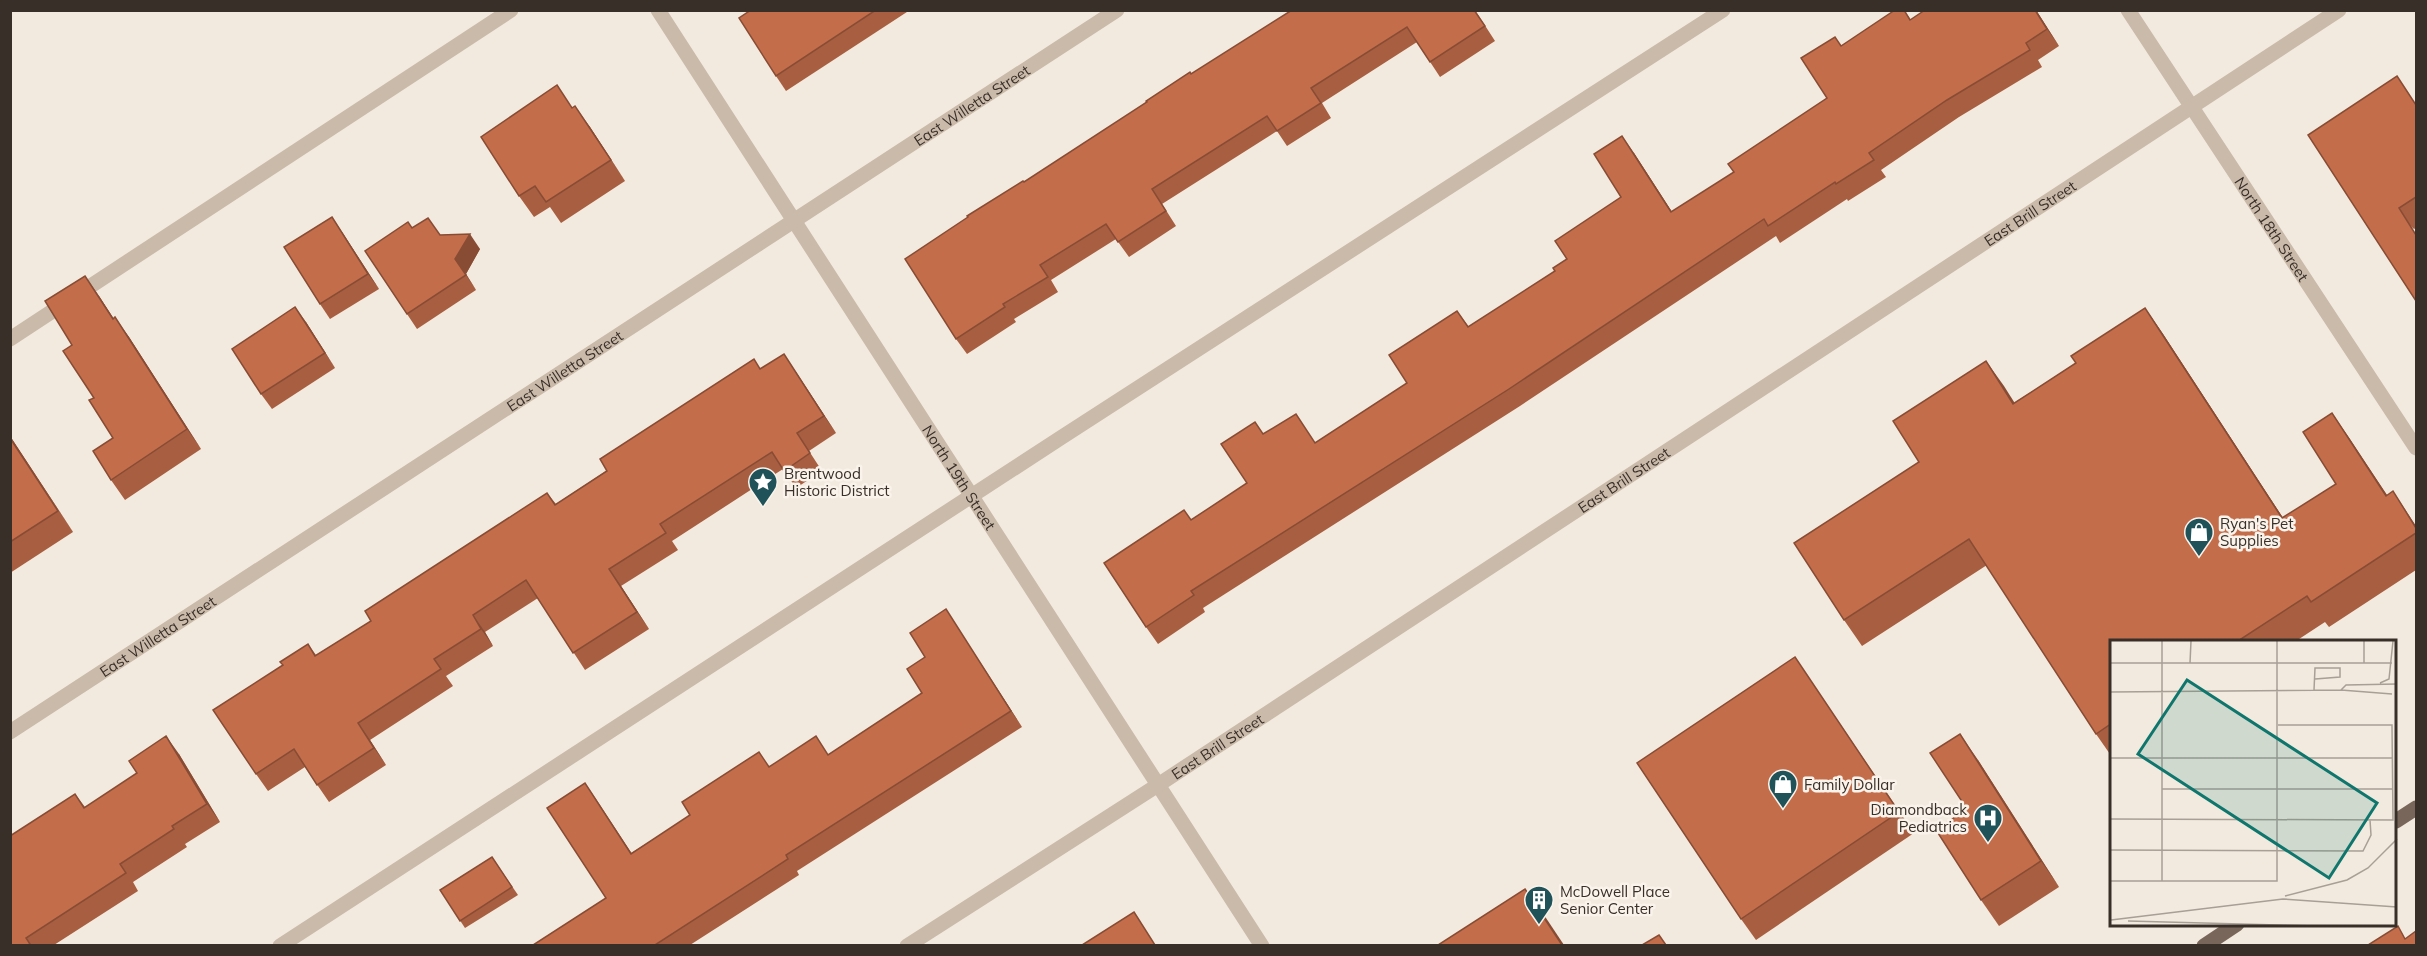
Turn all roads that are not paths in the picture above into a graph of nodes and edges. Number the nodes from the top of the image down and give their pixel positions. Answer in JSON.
{"nodes":[{"id":1,"x":511,"y":10,"type":"edge"},
{"id":2,"x":658,"y":10,"type":"edge"},
{"id":3,"x":1117,"y":10,"type":"edge"},
{"id":4,"x":1723,"y":10,"type":"edge"},
{"id":5,"x":2128,"y":10,"type":"edge"},
{"id":6,"x":2339,"y":10,"type":"edge"},
{"id":7,"x":2191,"y":107,"type":"junction"},
{"id":8,"x":795,"y":222,"type":"junction"},
{"id":9,"x":10,"y":339,"type":"edge"},
{"id":10,"x":2416,"y":448,"type":"edge"},
{"id":11,"x":972,"y":496,"type":"junction"},
{"id":12,"x":10,"y":732,"type":"edge"},
{"id":13,"x":1158,"y":785,"type":"junction"},
{"id":14,"x":2416,"y":808,"type":"edge"},
{"id":15,"x":2397,"y":820,"type":"edge"},
{"id":16,"x":2234,"y":926,"type":"edge"},
{"id":17,"x":280,"y":945,"type":"edge"},
{"id":18,"x":907,"y":945,"type":"edge"},
{"id":19,"x":1262,"y":945,"type":"edge"},
{"id":20,"x":2204,"y":945,"type":"edge"}],
"edges":[{"from":1,"to":9,"type":"street"},
{"from":2,"to":8,"type":"street","name":"North 19th Street"},
{"from":3,"to":8,"type":"street","name":"East Willetta Street"},
{"from":4,"to":11,"type":"street"},
{"from":5,"to":7,"type":"street","name":"North 18th Street"},
{"from":6,"to":7,"type":"street","name":"East Brill Street"},
{"from":7,"to":10,"type":"street","name":"North 18th Street"},
{"from":7,"to":13,"type":"street","name":"East Brill Street"},
{"from":8,"to":11,"type":"street","name":"North 19th Street"},
{"from":8,"to":12,"type":"street","name":"East Willetta Street"},
{"from":11,"to":13,"type":"street","name":"North 19th Street"},
{"from":11,"to":17,"type":"street"},
{"from":13,"to":18,"type":"street","name":"East Brill Street"},
{"from":13,"to":19,"type":"street","name":"North 19th Street"},
{"from":14,"to":15,"type":"main road"},
{"from":16,"to":20,"type":"main road"}]}
